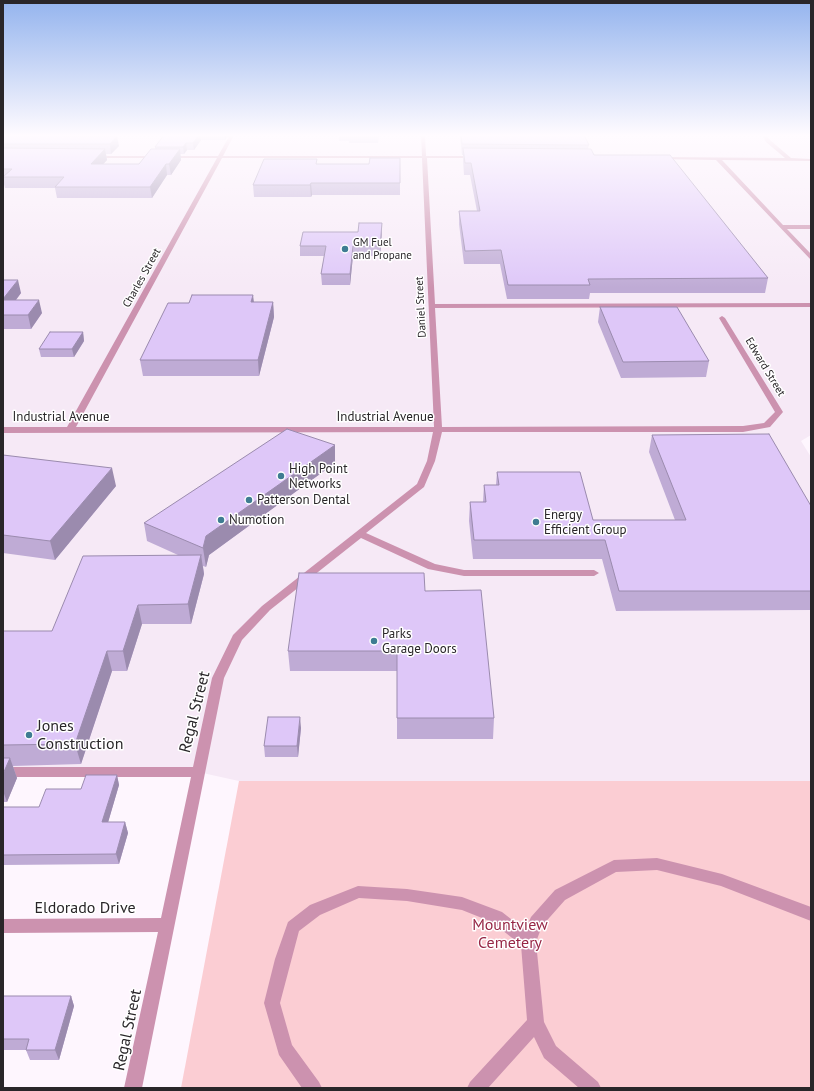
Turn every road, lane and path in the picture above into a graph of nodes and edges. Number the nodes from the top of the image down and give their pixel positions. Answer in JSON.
{"nodes":[{"id":1,"x":205,"y":186,"type":"edge"},
{"id":2,"x":425,"y":186,"type":"edge"},
{"id":3,"x":743,"y":186,"type":"edge"},
{"id":4,"x":782,"y":227,"type":"junction"},
{"id":5,"x":811,"y":227,"type":"edge"},
{"id":6,"x":811,"y":258,"type":"edge"},
{"id":7,"x":811,"y":305,"type":"edge"},
{"id":8,"x":431,"y":306,"type":"junction"},
{"id":9,"x":722,"y":318,"type":"dead end"},
{"id":10,"x":767,"y":425,"type":"joint"},
{"id":11,"x":3,"y":430,"type":"edge"},
{"id":12,"x":70,"y":430,"type":"junction"},
{"id":13,"x":438,"y":430,"type":"junction"},
{"id":14,"x":360,"y":534,"type":"junction"},
{"id":15,"x":594,"y":573,"type":"dead end"},
{"id":16,"x":3,"y":772,"type":"edge"},
{"id":17,"x":198,"y":772,"type":"junction"},
{"id":18,"x":811,"y":914,"type":"edge"},
{"id":19,"x":166,"y":925,"type":"junction"},
{"id":20,"x":3,"y":926,"type":"edge"},
{"id":21,"x":528,"y":942,"type":"junction"},
{"id":22,"x":536,"y":1023,"type":"junction"},
{"id":23,"x":133,"y":1088,"type":"edge"},
{"id":24,"x":313,"y":1088,"type":"edge"},
{"id":25,"x":476,"y":1088,"type":"edge"},
{"id":26,"x":592,"y":1088,"type":"edge"}],
"edges":[{"from":1,"to":12,"type":"street","name":"Charles Street"},
{"from":2,"to":8,"type":"street","name":"Daniel Street"},
{"from":3,"to":4,"type":"street"},
{"from":4,"to":5,"type":"street"},
{"from":4,"to":6,"type":"street"},
{"from":7,"to":8,"type":"street"},
{"from":8,"to":13,"type":"street","name":"Daniel Street"},
{"from":9,"to":10,"type":"street","name":"Edward Street"},
{"from":10,"to":13,"type":"street","name":"Industrial Avenue"},
{"from":11,"to":12,"type":"street","name":"Industrial Avenue"},
{"from":12,"to":13,"type":"street","name":"Industrial Avenue"},
{"from":13,"to":14,"type":"street","name":"Regal Street"},
{"from":14,"to":15,"type":"street"},
{"from":14,"to":17,"type":"street","name":"Regal Street"},
{"from":16,"to":17,"type":"street"},
{"from":17,"to":19,"type":"street","name":"Regal Street"},
{"from":18,"to":21,"type":"street"},
{"from":19,"to":20,"type":"street","name":"Eldorado Drive"},
{"from":19,"to":23,"type":"street","name":"Regal Street"},
{"from":21,"to":22,"type":"street"},
{"from":21,"to":24,"type":"street"},
{"from":22,"to":25,"type":"street"},
{"from":22,"to":26,"type":"street"}]}
